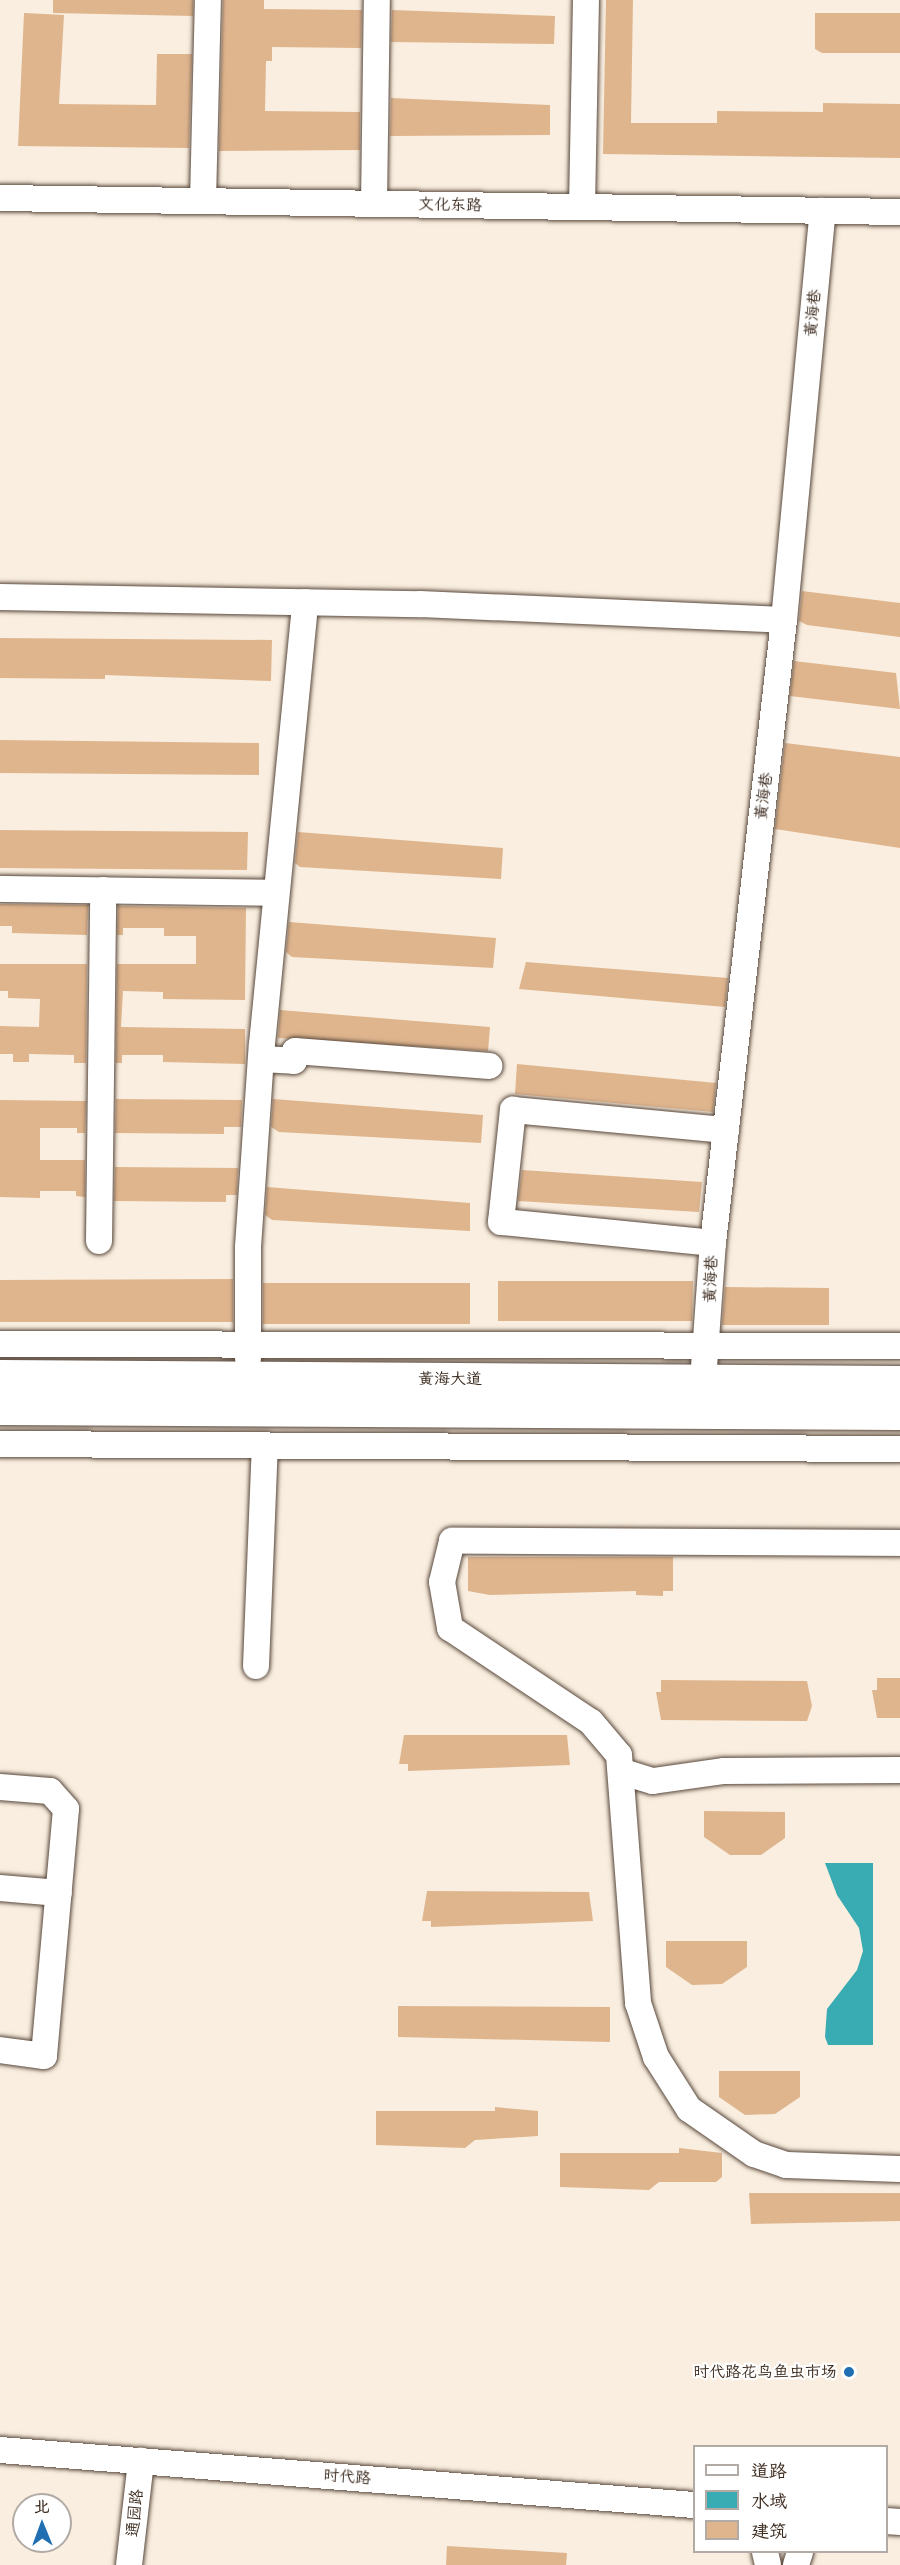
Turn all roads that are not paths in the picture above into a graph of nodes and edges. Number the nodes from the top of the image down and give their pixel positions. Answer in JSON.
{"nodes":[{"id":1,"x":208,"y":0,"type":"edge"},
{"id":2,"x":377,"y":0,"type":"edge"},
{"id":3,"x":586,"y":0,"type":"edge"},
{"id":4,"x":0,"y":198,"type":"edge"},
{"id":5,"x":203,"y":201,"type":"junction"},
{"id":6,"x":374,"y":204,"type":"junction"},
{"id":7,"x":582,"y":207,"type":"junction"},
{"id":8,"x":823,"y":211,"type":"junction"},
{"id":9,"x":900,"y":212,"type":"edge"},
{"id":10,"x":0,"y":597,"type":"edge"},
{"id":11,"x":305,"y":602,"type":"junction"},
{"id":12,"x":784,"y":620,"type":"junction"},
{"id":13,"x":0,"y":889,"type":"edge"},
{"id":14,"x":103,"y":890,"type":"junction"},
{"id":15,"x":275,"y":893,"type":"junction"},
{"id":16,"x":261,"y":1059,"type":"junction"},
{"id":17,"x":489,"y":1066,"type":"dead end"},
{"id":18,"x":726,"y":1130,"type":"junction"},
{"id":19,"x":99,"y":1241,"type":"dead end"},
{"id":20,"x":712,"y":1244,"type":"junction"},
{"id":21,"x":249,"y":1341,"type":"junction"},
{"id":22,"x":0,"y":1344,"type":"edge"},
{"id":23,"x":707,"y":1344,"type":"junction"},
{"id":24,"x":900,"y":1346,"type":"edge"},
{"id":25,"x":0,"y":1376,"type":"edge"},
{"id":26,"x":247,"y":1378,"type":"junction"},
{"id":27,"x":703,"y":1381,"type":"junction"},
{"id":28,"x":900,"y":1382,"type":"edge"},
{"id":29,"x":0,"y":1408,"type":"edge"},
{"id":30,"x":900,"y":1413,"type":"edge"},
{"id":31,"x":0,"y":1444,"type":"edge"},
{"id":32,"x":265,"y":1446,"type":"junction"},
{"id":33,"x":900,"y":1449,"type":"edge"},
{"id":34,"x":900,"y":1543,"type":"edge"},
{"id":35,"x":256,"y":1666,"type":"dead end"},
{"id":36,"x":900,"y":1770,"type":"edge"},
{"id":37,"x":623,"y":1772,"type":"junction"},
{"id":38,"x":0,"y":1787,"type":"edge"},
{"id":39,"x":0,"y":1888,"type":"edge"},
{"id":40,"x":59,"y":1893,"type":"junction"},
{"id":41,"x":0,"y":2050,"type":"edge"},
{"id":42,"x":900,"y":2169,"type":"edge"},
{"id":43,"x":0,"y":2450,"type":"edge"},
{"id":44,"x":141,"y":2461,"type":"junction"},
{"id":45,"x":693,"y":2505,"type":"edge"},
{"id":46,"x":129,"y":2565,"type":"edge"}],
"edges":[{"from":1,"to":5,"type":"street"},
{"from":2,"to":6,"type":"street"},
{"from":3,"to":7,"type":"street"},
{"from":4,"to":5,"type":"street","name":"文化东路"},
{"from":5,"to":6,"type":"street","name":"文化东路"},
{"from":6,"to":7,"type":"street","name":"文化东路"},
{"from":7,"to":8,"type":"street","name":"文化东路"},
{"from":8,"to":9,"type":"street","name":"文化东路"},
{"from":8,"to":12,"type":"street","name":"黄海巷"},
{"from":10,"to":11,"type":"street"},
{"from":11,"to":12,"type":"street"},
{"from":11,"to":15,"type":"street"},
{"from":12,"to":18,"type":"street","name":"黄海巷"},
{"from":13,"to":14,"type":"street"},
{"from":14,"to":15,"type":"street"},
{"from":14,"to":19,"type":"street"},
{"from":15,"to":16,"type":"street"},
{"from":16,"to":17,"type":"street"},
{"from":16,"to":21,"type":"street"},
{"from":18,"to":20,"type":"street","name":"黄海巷"},
{"from":18,"to":20,"type":"street"},
{"from":20,"to":23,"type":"street","name":"黄海巷"},
{"from":21,"to":22,"type":"street"},
{"from":21,"to":23,"type":"street"},
{"from":21,"to":26,"type":"street"},
{"from":23,"to":24,"type":"street"},
{"from":23,"to":27,"type":"street","name":"黄海巷"},
{"from":25,"to":26,"type":"main road","name":"黄海大道"},
{"from":26,"to":27,"type":"main road","name":"黄海大道"},
{"from":27,"to":28,"type":"main road","name":"黄海大道"},
{"from":29,"to":30,"type":"main road","name":"黄海大道"},
{"from":31,"to":32,"type":"street"},
{"from":32,"to":33,"type":"street"},
{"from":32,"to":35,"type":"street"},
{"from":34,"to":37,"type":"street"},
{"from":36,"to":37,"type":"street"},
{"from":37,"to":42,"type":"street"},
{"from":38,"to":40,"type":"street"},
{"from":39,"to":40,"type":"street"},
{"from":40,"to":41,"type":"street"},
{"from":43,"to":44,"type":"street","name":"时代路"},
{"from":44,"to":45,"type":"street","name":"时代路"},
{"from":44,"to":46,"type":"street","name":"通园路"}]}
